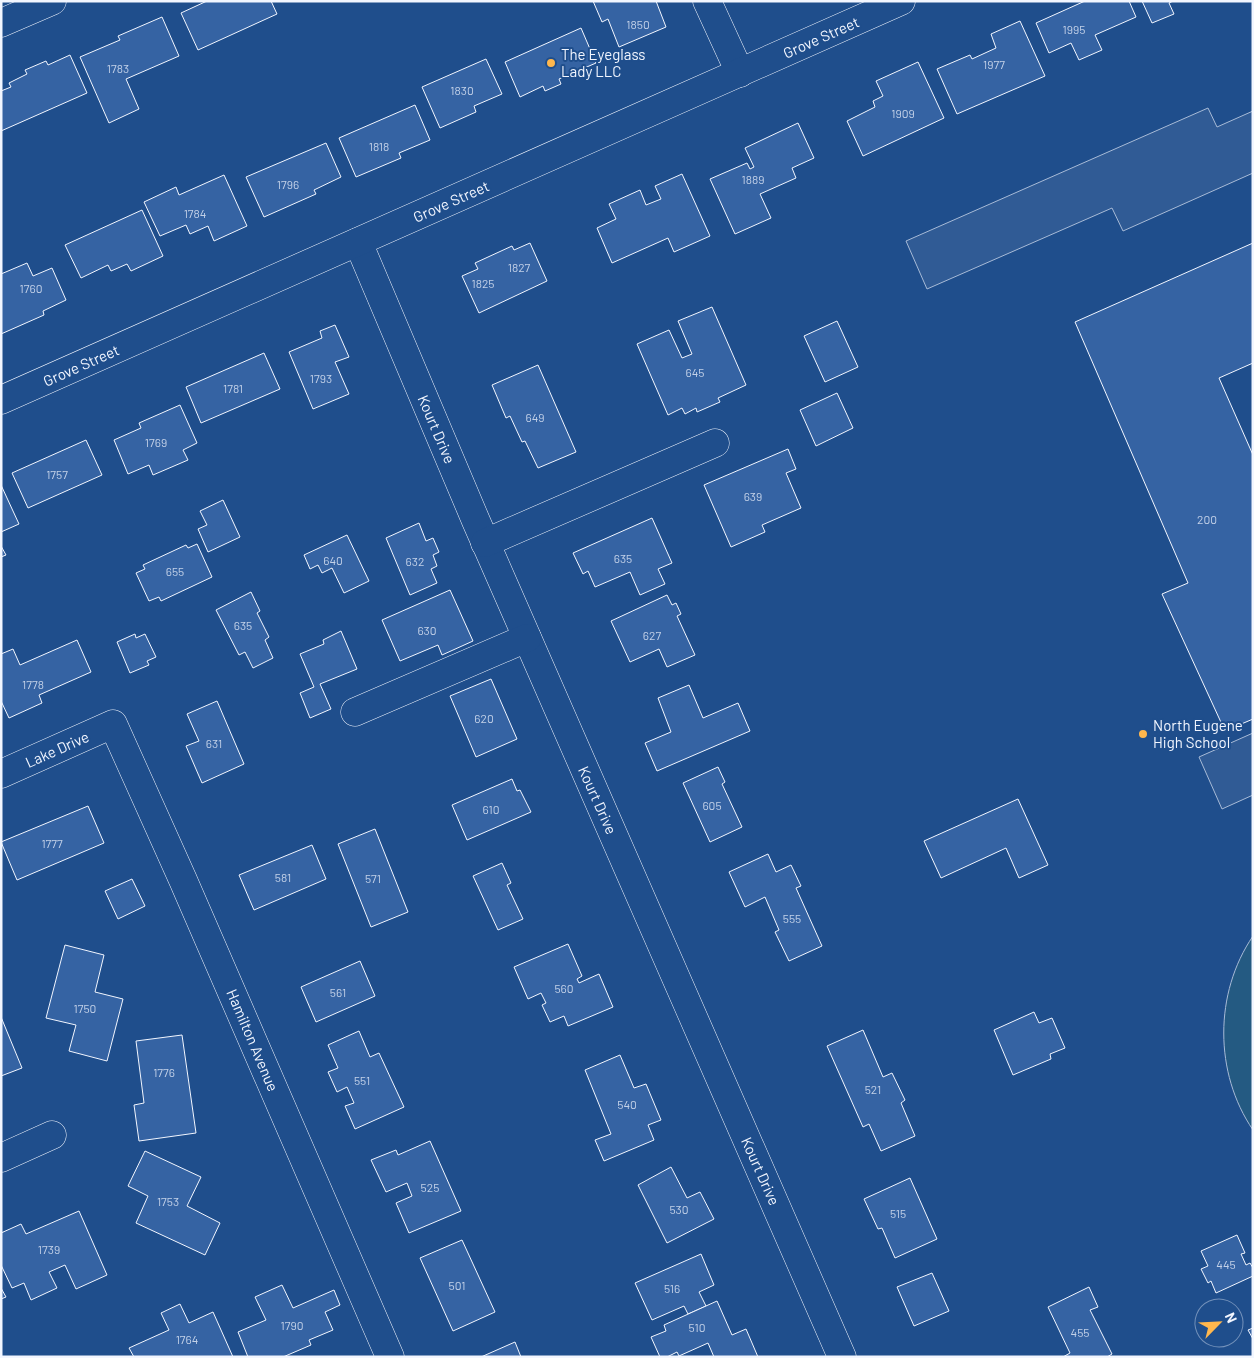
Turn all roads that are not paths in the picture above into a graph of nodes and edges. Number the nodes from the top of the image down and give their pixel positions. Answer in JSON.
{"nodes":[{"id":1,"x":52,"y":1,"type":"edge"},
{"id":2,"x":707,"y":1,"type":"edge"},
{"id":3,"x":901,"y":1,"type":"edge"},
{"id":4,"x":1,"y":24,"type":"edge"},
{"id":5,"x":740,"y":73,"type":"junction"},
{"id":6,"x":358,"y":242,"type":"junction"},
{"id":7,"x":1,"y":400,"type":"edge"},
{"id":8,"x":715,"y":443,"type":"dead end"},
{"id":9,"x":485,"y":543,"type":"junction"},
{"id":10,"x":527,"y":638,"type":"junction"},
{"id":11,"x":355,"y":712,"type":"dead end"},
{"id":12,"x":113,"y":724,"type":"joint"},
{"id":13,"x":1,"y":774,"type":"edge"},
{"id":14,"x":52,"y":1135,"type":"dead end"},
{"id":15,"x":1,"y":1158,"type":"edge"},
{"id":16,"x":390,"y":1357,"type":"edge"},
{"id":17,"x":842,"y":1357,"type":"edge"}],
"edges":[{"from":1,"to":4,"type":"street"},
{"from":2,"to":5,"type":"street"},
{"from":3,"to":5,"type":"street","name":"Grove Street"},
{"from":5,"to":6,"type":"street","name":"Grove Street"},
{"from":6,"to":7,"type":"street","name":"Grove Street"},
{"from":6,"to":9,"type":"street","name":"Kourt Drive"},
{"from":8,"to":9,"type":"street"},
{"from":9,"to":10,"type":"street","name":"Kourt Drive"},
{"from":10,"to":11,"type":"street"},
{"from":10,"to":17,"type":"street","name":"Kourt Drive"},
{"from":12,"to":13,"type":"street","name":"Lake Drive"},
{"from":12,"to":16,"type":"street","name":"Hamilton Avenue"},
{"from":14,"to":15,"type":"street"}]}
